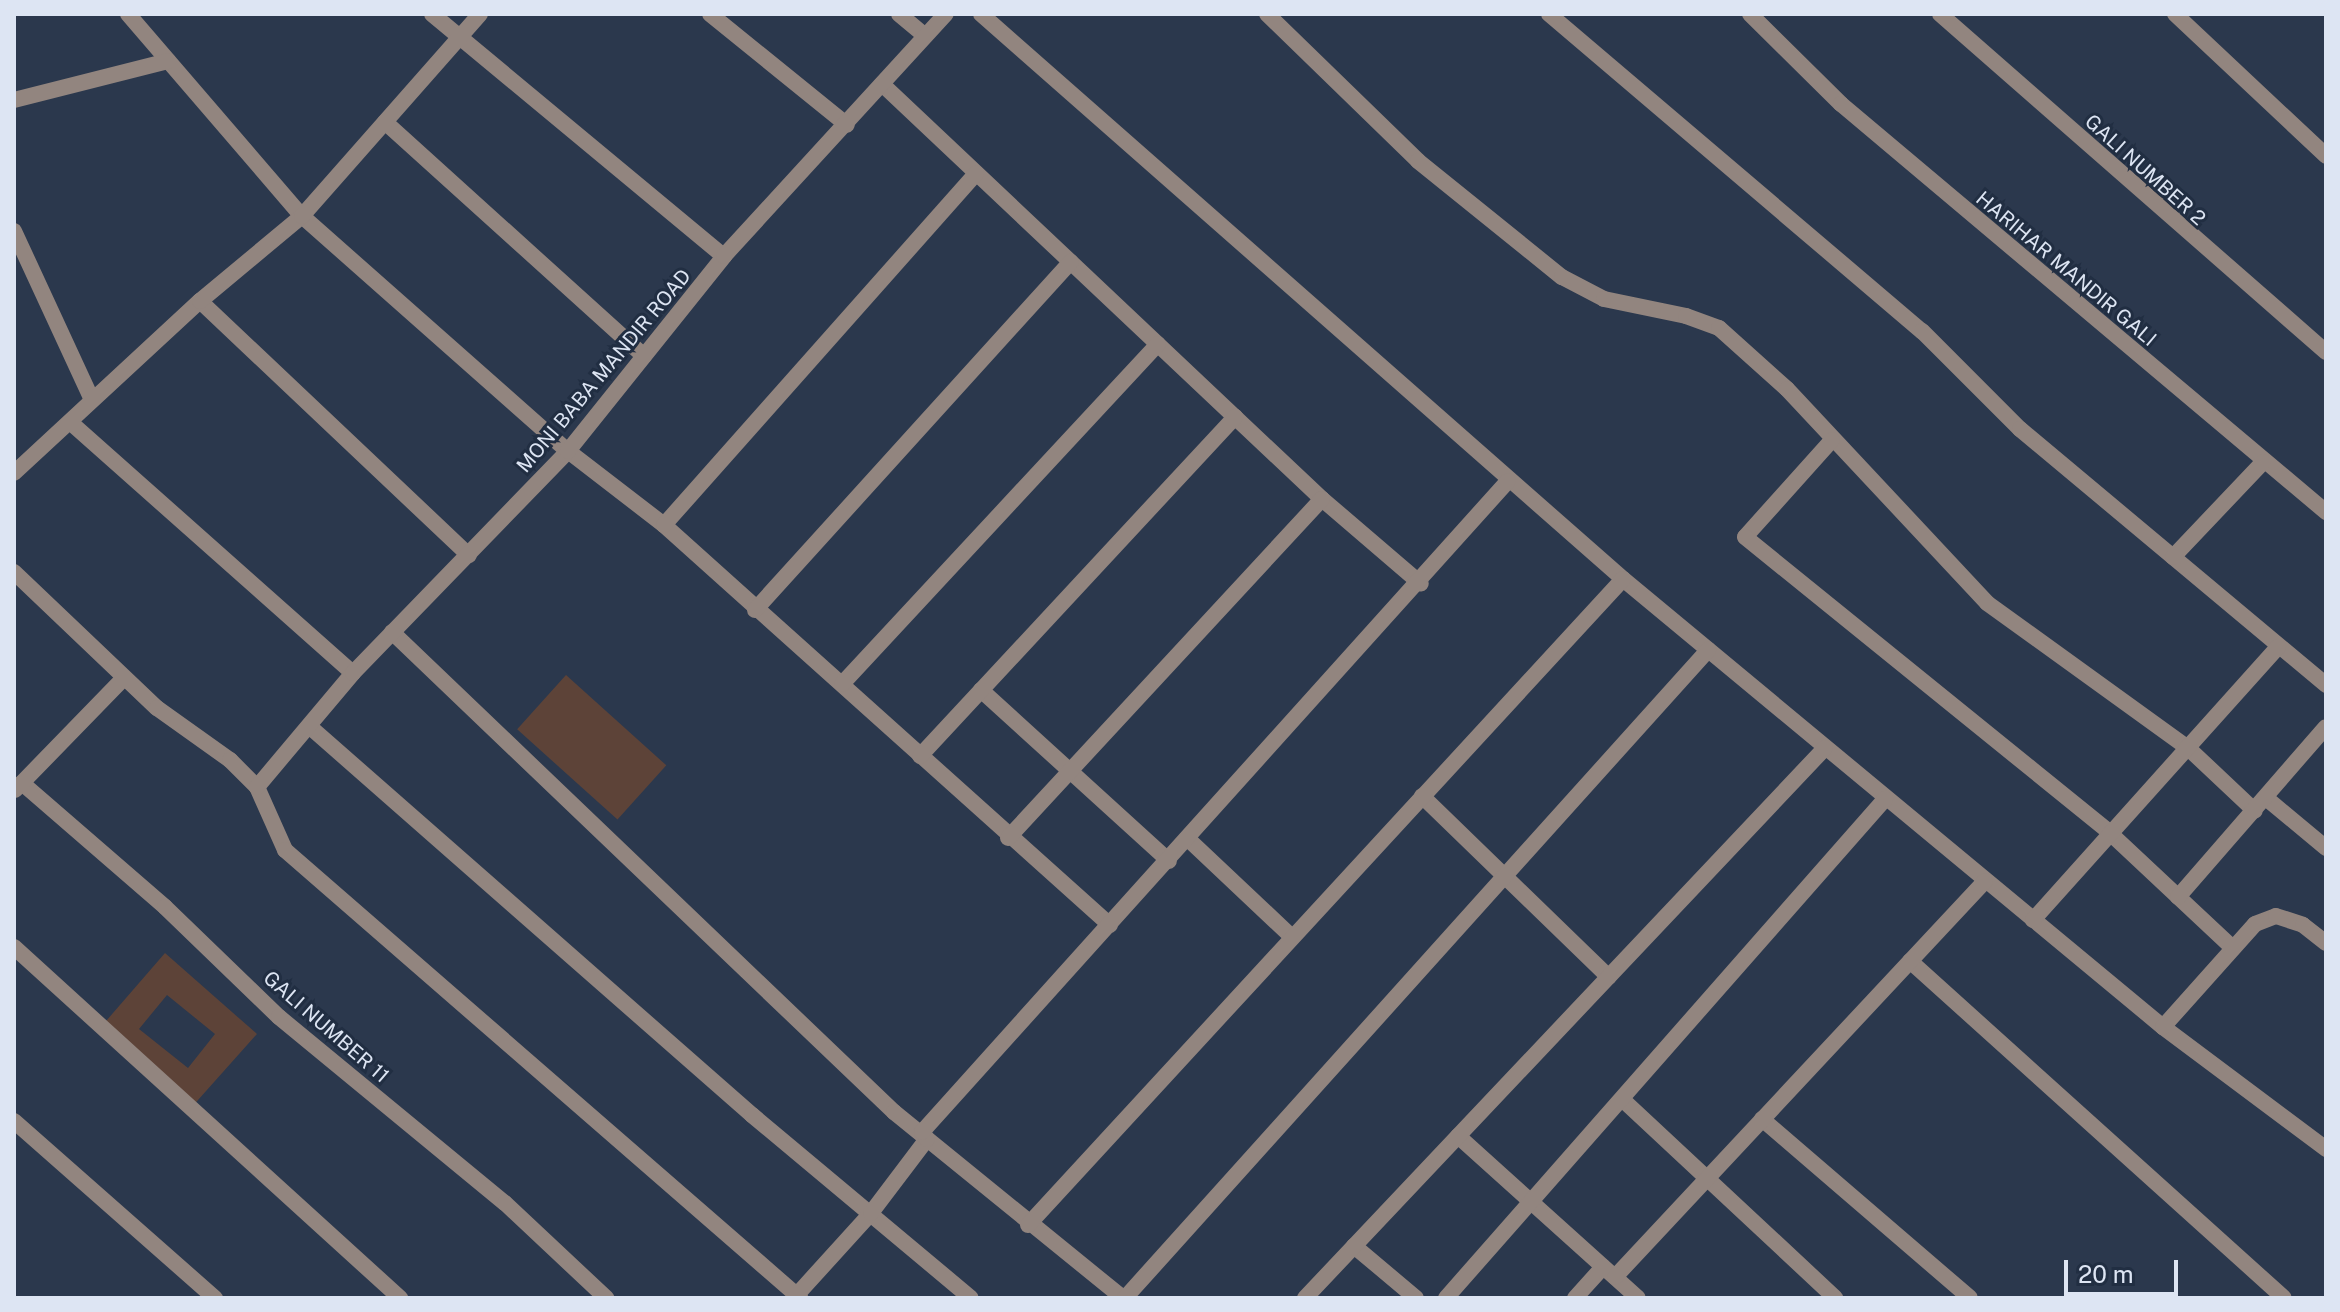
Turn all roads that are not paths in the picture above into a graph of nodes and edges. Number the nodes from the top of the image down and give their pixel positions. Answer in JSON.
{"nodes":[{"id":1,"x":128,"y":14,"type":"edge"},
{"id":2,"x":432,"y":14,"type":"edge"},
{"id":3,"x":480,"y":14,"type":"edge"},
{"id":4,"x":710,"y":14,"type":"edge"},
{"id":5,"x":899,"y":14,"type":"edge"},
{"id":6,"x":946,"y":14,"type":"edge"},
{"id":7,"x":981,"y":14,"type":"edge"},
{"id":8,"x":1267,"y":14,"type":"edge"},
{"id":9,"x":1549,"y":14,"type":"edge"},
{"id":10,"x":1750,"y":14,"type":"edge"},
{"id":11,"x":1940,"y":14,"type":"edge"},
{"id":12,"x":2175,"y":14,"type":"edge"},
{"id":13,"x":923,"y":34,"type":"junction"},
{"id":14,"x":460,"y":39,"type":"junction"},
{"id":15,"x":168,"y":61,"type":"junction"},
{"id":16,"x":882,"y":84,"type":"junction"},
{"id":17,"x":14,"y":100,"type":"edge"},
{"id":18,"x":385,"y":122,"type":"junction"},
{"id":19,"x":847,"y":125,"type":"junction"},
{"id":20,"x":2326,"y":156,"type":"edge"},
{"id":21,"x":976,"y":173,"type":"junction"},
{"id":22,"x":302,"y":216,"type":"junction"},
{"id":23,"x":14,"y":231,"type":"edge"},
{"id":24,"x":724,"y":256,"type":"junction"},
{"id":25,"x":1071,"y":262,"type":"junction"},
{"id":26,"x":200,"y":301,"type":"junction"},
{"id":27,"x":1158,"y":344,"type":"junction"},
{"id":28,"x":2326,"y":352,"type":"edge"},
{"id":29,"x":644,"y":356,"type":"junction"},
{"id":30,"x":92,"y":400,"type":"junction"},
{"id":31,"x":1235,"y":417,"type":"junction"},
{"id":32,"x":70,"y":422,"type":"junction"},
{"id":33,"x":1832,"y":440,"type":"junction"},
{"id":34,"x":568,"y":451,"type":"junction"},
{"id":35,"x":2263,"y":462,"type":"junction"},
{"id":36,"x":14,"y":473,"type":"edge"},
{"id":37,"x":1508,"y":481,"type":"junction"},
{"id":38,"x":1322,"y":499,"type":"junction"},
{"id":39,"x":2326,"y":512,"type":"edge"},
{"id":40,"x":664,"y":525,"type":"junction"},
{"id":41,"x":469,"y":555,"type":"junction"},
{"id":42,"x":2173,"y":557,"type":"junction"},
{"id":43,"x":14,"y":572,"type":"edge"},
{"id":44,"x":1623,"y":579,"type":"junction"},
{"id":45,"x":1421,"y":584,"type":"junction"},
{"id":46,"x":755,"y":610,"type":"junction"},
{"id":47,"x":392,"y":632,"type":"junction"},
{"id":48,"x":2278,"y":647,"type":"junction"},
{"id":49,"x":1708,"y":650,"type":"junction"},
{"id":50,"x":353,"y":673,"type":"junction"},
{"id":51,"x":124,"y":678,"type":"junction"},
{"id":52,"x":842,"y":684,"type":"junction"},
{"id":53,"x":2326,"y":685,"type":"edge"},
{"id":54,"x":981,"y":690,"type":"junction"},
{"id":55,"x":309,"y":726,"type":"junction"},
{"id":56,"x":2326,"y":727,"type":"edge"},
{"id":57,"x":2187,"y":747,"type":"junction"},
{"id":58,"x":1825,"y":748,"type":"junction"},
{"id":59,"x":920,"y":756,"type":"junction"},
{"id":60,"x":1070,"y":772,"type":"junction"},
{"id":61,"x":18,"y":787,"type":"edge"},
{"id":62,"x":257,"y":787,"type":"junction"},
{"id":63,"x":1422,"y":796,"type":"junction"},
{"id":64,"x":1885,"y":799,"type":"junction"},
{"id":65,"x":2261,"y":805,"type":"junction"},
{"id":66,"x":2110,"y":833,"type":"junction"},
{"id":67,"x":1008,"y":838,"type":"junction"},
{"id":68,"x":1188,"y":839,"type":"junction"},
{"id":69,"x":2326,"y":848,"type":"edge"},
{"id":70,"x":1169,"y":861,"type":"junction"},
{"id":71,"x":1505,"y":876,"type":"junction"},
{"id":72,"x":1985,"y":881,"type":"junction"},
{"id":73,"x":2178,"y":897,"type":"junction"},
{"id":74,"x":2033,"y":920,"type":"junction"},
{"id":75,"x":1110,"y":925,"type":"junction"},
{"id":76,"x":1291,"y":936,"type":"junction"},
{"id":77,"x":2326,"y":943,"type":"edge"},
{"id":78,"x":14,"y":947,"type":"edge"},
{"id":79,"x":2233,"y":948,"type":"junction"},
{"id":80,"x":1910,"y":961,"type":"junction"},
{"id":81,"x":1609,"y":977,"type":"junction"},
{"id":82,"x":2163,"y":1027,"type":"junction"},
{"id":83,"x":1623,"y":1100,"type":"junction"},
{"id":84,"x":1762,"y":1119,"type":"junction"},
{"id":85,"x":14,"y":1121,"type":"edge"},
{"id":86,"x":1458,"y":1136,"type":"junction"},
{"id":87,"x":927,"y":1139,"type":"junction"},
{"id":88,"x":2326,"y":1149,"type":"edge"},
{"id":89,"x":1706,"y":1179,"type":"junction"},
{"id":90,"x":1533,"y":1204,"type":"junction"},
{"id":91,"x":871,"y":1213,"type":"junction"},
{"id":92,"x":1028,"y":1225,"type":"junction"},
{"id":93,"x":1354,"y":1246,"type":"junction"},
{"id":94,"x":1609,"y":1272,"type":"junction"},
{"id":95,"x":797,"y":1297,"type":"edge"},
{"id":96,"x":215,"y":1298,"type":"edge"},
{"id":97,"x":400,"y":1298,"type":"edge"},
{"id":98,"x":606,"y":1298,"type":"edge"},
{"id":99,"x":971,"y":1298,"type":"edge"},
{"id":100,"x":1124,"y":1298,"type":"edge"},
{"id":101,"x":1305,"y":1298,"type":"edge"},
{"id":102,"x":1416,"y":1298,"type":"edge"},
{"id":103,"x":1446,"y":1298,"type":"edge"},
{"id":104,"x":1575,"y":1298,"type":"edge"},
{"id":105,"x":1638,"y":1298,"type":"edge"},
{"id":106,"x":1835,"y":1298,"type":"edge"},
{"id":107,"x":1970,"y":1298,"type":"edge"},
{"id":108,"x":2284,"y":1298,"type":"edge"}],
"edges":[{"from":1,"to":15,"type":"street"},
{"from":2,"to":14,"type":"street"},
{"from":3,"to":14,"type":"street"},
{"from":4,"to":19,"type":"street"},
{"from":5,"to":13,"type":"street"},
{"from":6,"to":13,"type":"street","name":"MONI BABA MANDIR ROAD"},
{"from":7,"to":37,"type":"street"},
{"from":8,"to":33,"type":"street"},
{"from":9,"to":42,"type":"street"},
{"from":10,"to":35,"type":"street","name":"HARIHAR MANDIR GALI"},
{"from":11,"to":28,"type":"street","name":"GALI NUMBER 2"},
{"from":12,"to":20,"type":"street"},
{"from":13,"to":16,"type":"street","name":"MONI BABA MANDIR ROAD"},
{"from":14,"to":18,"type":"street"},
{"from":14,"to":24,"type":"street"},
{"from":15,"to":17,"type":"street"},
{"from":15,"to":22,"type":"street"},
{"from":16,"to":19,"type":"street","name":"MONI BABA MANDIR ROAD"},
{"from":16,"to":21,"type":"street"},
{"from":18,"to":22,"type":"street"},
{"from":18,"to":29,"type":"street"},
{"from":19,"to":24,"type":"street","name":"MONI BABA MANDIR ROAD"},
{"from":21,"to":25,"type":"street"},
{"from":21,"to":40,"type":"street"},
{"from":22,"to":26,"type":"street"},
{"from":22,"to":34,"type":"street"},
{"from":23,"to":30,"type":"street"},
{"from":24,"to":29,"type":"street","name":"MONI BABA MANDIR ROAD"},
{"from":25,"to":27,"type":"street"},
{"from":25,"to":46,"type":"street"},
{"from":26,"to":30,"type":"street"},
{"from":26,"to":41,"type":"street"},
{"from":27,"to":31,"type":"street"},
{"from":27,"to":52,"type":"street"},
{"from":29,"to":34,"type":"street","name":"MONI BABA MANDIR ROAD"},
{"from":30,"to":32,"type":"street"},
{"from":31,"to":38,"type":"street"},
{"from":31,"to":54,"type":"street"},
{"from":32,"to":36,"type":"street"},
{"from":32,"to":50,"type":"street"},
{"from":33,"to":57,"type":"street"},
{"from":33,"to":66,"type":"street"},
{"from":34,"to":40,"type":"street"},
{"from":34,"to":41,"type":"street","name":"MONI BABA MANDIR ROAD"},
{"from":35,"to":39,"type":"street","name":"HARIHAR MANDIR GALI"},
{"from":35,"to":42,"type":"street"},
{"from":37,"to":44,"type":"street"},
{"from":37,"to":45,"type":"street"},
{"from":38,"to":45,"type":"street"},
{"from":38,"to":60,"type":"street"},
{"from":40,"to":46,"type":"street"},
{"from":41,"to":47,"type":"street","name":"MONI BABA MANDIR ROAD"},
{"from":42,"to":48,"type":"street"},
{"from":43,"to":51,"type":"street"},
{"from":44,"to":49,"type":"street"},
{"from":44,"to":63,"type":"street"},
{"from":45,"to":68,"type":"street"},
{"from":46,"to":52,"type":"street"},
{"from":47,"to":50,"type":"street","name":"MONI BABA MANDIR ROAD"},
{"from":47,"to":87,"type":"street"},
{"from":48,"to":53,"type":"street"},
{"from":48,"to":57,"type":"street"},
{"from":49,"to":58,"type":"street"},
{"from":49,"to":71,"type":"street"},
{"from":50,"to":55,"type":"street","name":"MONI BABA MANDIR ROAD"},
{"from":51,"to":61,"type":"street"},
{"from":51,"to":62,"type":"street"},
{"from":52,"to":59,"type":"street"},
{"from":54,"to":59,"type":"street"},
{"from":54,"to":60,"type":"street"},
{"from":55,"to":62,"type":"street","name":"MONI BABA MANDIR ROAD"},
{"from":55,"to":91,"type":"street"},
{"from":56,"to":65,"type":"street"},
{"from":57,"to":65,"type":"street"},
{"from":57,"to":66,"type":"street"},
{"from":58,"to":64,"type":"street"},
{"from":58,"to":81,"type":"street"},
{"from":59,"to":67,"type":"street"},
{"from":60,"to":67,"type":"street"},
{"from":60,"to":70,"type":"street"},
{"from":61,"to":98,"type":"street","name":"GALI NUMBER 11"},
{"from":62,"to":95,"type":"street"},
{"from":63,"to":71,"type":"street"},
{"from":63,"to":76,"type":"street"},
{"from":64,"to":72,"type":"street"},
{"from":64,"to":83,"type":"street"},
{"from":65,"to":69,"type":"street"},
{"from":65,"to":73,"type":"street"},
{"from":66,"to":73,"type":"street"},
{"from":66,"to":74,"type":"street"},
{"from":67,"to":75,"type":"street"},
{"from":68,"to":70,"type":"street"},
{"from":68,"to":76,"type":"street"},
{"from":70,"to":75,"type":"street"},
{"from":71,"to":81,"type":"street"},
{"from":71,"to":100,"type":"street"},
{"from":72,"to":74,"type":"street"},
{"from":72,"to":80,"type":"street"},
{"from":73,"to":79,"type":"street"},
{"from":74,"to":82,"type":"street"},
{"from":75,"to":87,"type":"street"},
{"from":76,"to":92,"type":"street"},
{"from":77,"to":79,"type":"street"},
{"from":78,"to":97,"type":"street"},
{"from":79,"to":82,"type":"street"},
{"from":80,"to":84,"type":"street"},
{"from":80,"to":108,"type":"street"},
{"from":81,"to":86,"type":"street"},
{"from":82,"to":88,"type":"street"},
{"from":83,"to":89,"type":"street"},
{"from":83,"to":90,"type":"street"},
{"from":84,"to":89,"type":"street"},
{"from":84,"to":107,"type":"street"},
{"from":85,"to":96,"type":"street"},
{"from":86,"to":90,"type":"street"},
{"from":86,"to":93,"type":"street"},
{"from":87,"to":91,"type":"street"},
{"from":87,"to":92,"type":"street"},
{"from":89,"to":94,"type":"street"},
{"from":89,"to":106,"type":"street"},
{"from":90,"to":94,"type":"street"},
{"from":90,"to":103,"type":"street"},
{"from":91,"to":95,"type":"street"},
{"from":91,"to":99,"type":"street"},
{"from":92,"to":100,"type":"street"},
{"from":93,"to":101,"type":"street"},
{"from":93,"to":102,"type":"street"},
{"from":94,"to":104,"type":"street"},
{"from":94,"to":105,"type":"street"}]}
